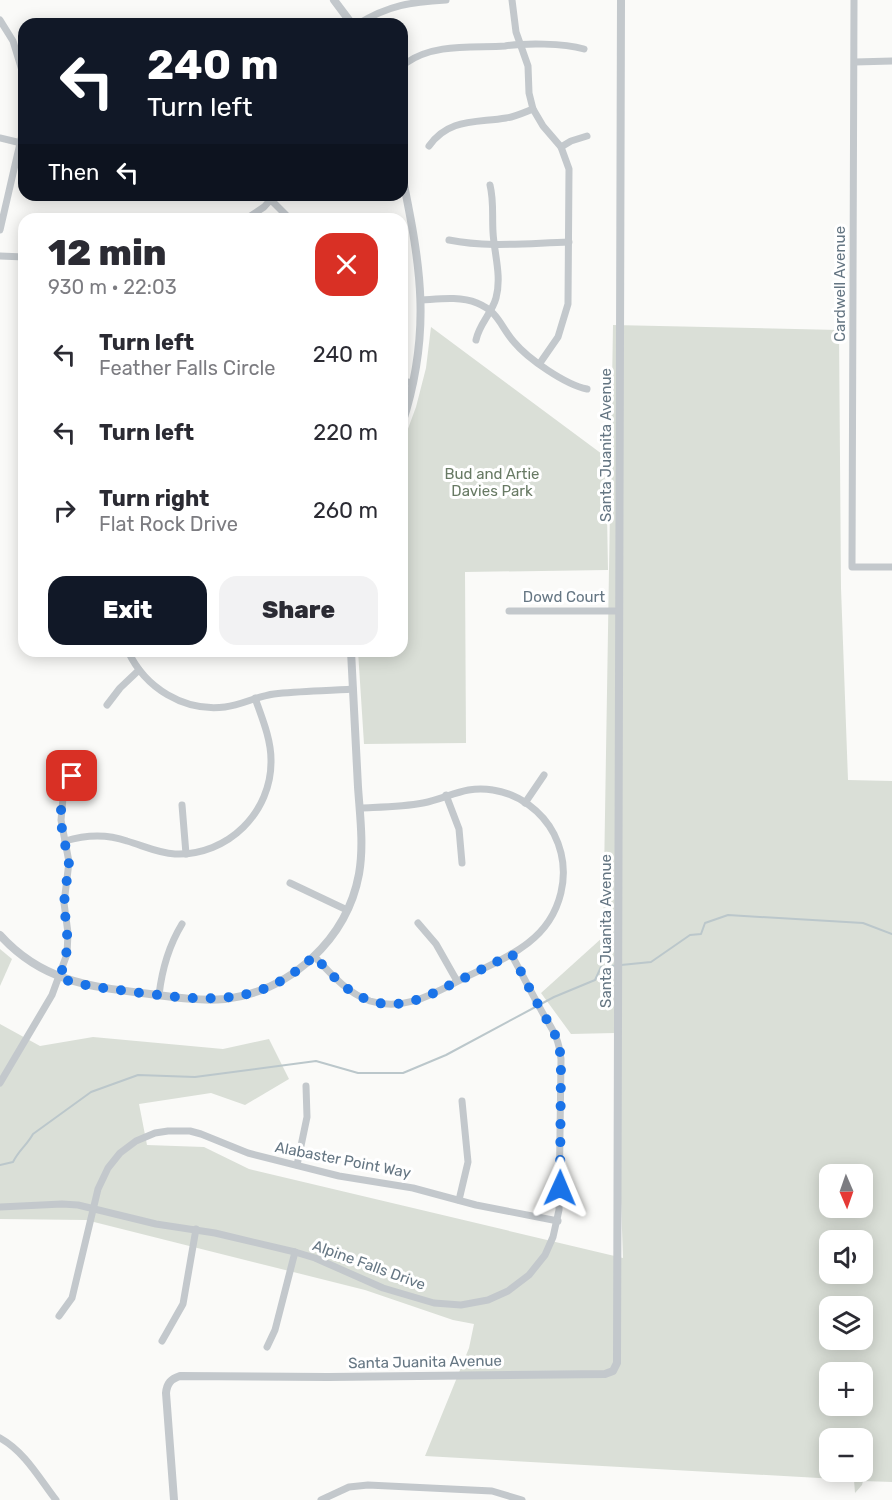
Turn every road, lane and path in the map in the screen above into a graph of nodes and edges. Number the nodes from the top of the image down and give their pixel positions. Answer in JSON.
{"nodes":[{"id":1,"x":334,"y":0,"type":"edge"},
{"id":2,"x":446,"y":0,"type":"edge"},
{"id":3,"x":512,"y":0,"type":"edge"},
{"id":4,"x":621,"y":0,"type":"edge"},
{"id":5,"x":854,"y":0,"type":"edge"},
{"id":6,"x":348,"y":18,"type":"edge"},
{"id":7,"x":369,"y":18,"type":"edge"},
{"id":8,"x":0,"y":20,"type":"edge"},
{"id":9,"x":520,"y":45,"type":"junction"},
{"id":10,"x":584,"y":49,"type":"dead end"},
{"id":11,"x":18,"y":57,"type":"edge"},
{"id":12,"x":408,"y":62,"type":"edge"},
{"id":13,"x":855,"y":62,"type":"junction"},
{"id":14,"x":892,"y":62,"type":"edge"},
{"id":15,"x":533,"y":109,"type":"junction"},
{"id":16,"x":587,"y":136,"type":"dead end"},
{"id":17,"x":0,"y":138,"type":"edge"},
{"id":18,"x":18,"y":142,"type":"edge"},
{"id":19,"x":429,"y":146,"type":"dead end"},
{"id":20,"x":561,"y":147,"type":"junction"},
{"id":21,"x":18,"y":155,"type":"edge"},
{"id":22,"x":490,"y":185,"type":"dead end"},
{"id":23,"x":266,"y":201,"type":"edge"},
{"id":24,"x":274,"y":201,"type":"edge"},
{"id":25,"x":407,"y":201,"type":"edge"},
{"id":26,"x":253,"y":213,"type":"edge"},
{"id":27,"x":285,"y":213,"type":"edge"},
{"id":28,"x":0,"y":230,"type":"edge"},
{"id":29,"x":449,"y":240,"type":"dead end"},
{"id":30,"x":569,"y":242,"type":"junction"},
{"id":31,"x":495,"y":244,"type":"junction"},
{"id":32,"x":0,"y":256,"type":"edge"},
{"id":33,"x":18,"y":257,"type":"edge"},
{"id":34,"x":422,"y":300,"type":"junction"},
{"id":35,"x":490,"y":310,"type":"junction"},
{"id":36,"x":476,"y":340,"type":"dead end"},
{"id":37,"x":540,"y":363,"type":"junction"},
{"id":38,"x":408,"y":382,"type":"edge"},
{"id":39,"x":414,"y":384,"type":"junction"},
{"id":40,"x":587,"y":388,"type":"dead end"},
{"id":41,"x":408,"y":404,"type":"edge"},
{"id":42,"x":892,"y":567,"type":"edge"},
{"id":43,"x":508,"y":611,"type":"dead end"},
{"id":44,"x":620,"y":611,"type":"junction"},
{"id":45,"x":131,"y":657,"type":"edge"},
{"id":46,"x":351,"y":657,"type":"edge"},
{"id":47,"x":139,"y":670,"type":"junction"},
{"id":48,"x":353,"y":689,"type":"junction"},
{"id":49,"x":255,"y":698,"type":"junction"},
{"id":50,"x":107,"y":705,"type":"dead end"},
{"id":51,"x":544,"y":775,"type":"dead end"},
{"id":52,"x":72,"y":776,"type":"dead end"},
{"id":53,"x":446,"y":795,"type":"junction"},
{"id":54,"x":525,"y":803,"type":"junction"},
{"id":55,"x":183,"y":805,"type":"dead end"},
{"id":56,"x":360,"y":808,"type":"junction"},
{"id":57,"x":65,"y":841,"type":"junction"},
{"id":58,"x":186,"y":854,"type":"junction"},
{"id":59,"x":462,"y":863,"type":"dead end"},
{"id":60,"x":290,"y":883,"type":"dead end"},
{"id":61,"x":347,"y":910,"type":"junction"},
{"id":62,"x":418,"y":923,"type":"dead end"},
{"id":63,"x":182,"y":924,"type":"dead end"},
{"id":64,"x":0,"y":935,"type":"edge"},
{"id":65,"x":512,"y":954,"type":"junction"},
{"id":66,"x":314,"y":956,"type":"junction"},
{"id":67,"x":59,"y":978,"type":"junction"},
{"id":68,"x":457,"y":981,"type":"junction"},
{"id":69,"x":159,"y":995,"type":"junction"},
{"id":70,"x":0,"y":1083,"type":"edge"},
{"id":71,"x":306,"y":1086,"type":"dead end"},
{"id":72,"x":462,"y":1101,"type":"dead end"},
{"id":73,"x":297,"y":1165,"type":"junction"},
{"id":74,"x":459,"y":1200,"type":"junction"},
{"id":75,"x":0,"y":1207,"type":"edge"},
{"id":76,"x":93,"y":1209,"type":"junction"},
{"id":77,"x":558,"y":1221,"type":"junction"},
{"id":78,"x":196,"y":1229,"type":"junction"},
{"id":79,"x":295,"y":1252,"type":"junction"},
{"id":80,"x":59,"y":1316,"type":"dead end"},
{"id":81,"x":162,"y":1341,"type":"dead end"},
{"id":82,"x":267,"y":1347,"type":"dead end"},
{"id":83,"x":0,"y":1438,"type":"edge"},
{"id":84,"x":56,"y":1500,"type":"edge"},
{"id":85,"x":174,"y":1500,"type":"edge"},
{"id":86,"x":321,"y":1500,"type":"edge"},
{"id":87,"x":522,"y":1500,"type":"edge"}],
"edges":[{"from":1,"to":6,"type":"street"},
{"from":2,"to":7,"type":"street"},
{"from":3,"to":9,"type":"street"},
{"from":4,"to":44,"type":"street","name":"Santa Juanita Avenue"},
{"from":5,"to":13,"type":"street","name":"Cardwell Avenue"},
{"from":8,"to":11,"type":"street"},
{"from":9,"to":10,"type":"street"},
{"from":9,"to":12,"type":"street"},
{"from":9,"to":15,"type":"street"},
{"from":13,"to":14,"type":"street"},
{"from":13,"to":42,"type":"street","name":"Cardwell Avenue"},
{"from":15,"to":19,"type":"street"},
{"from":15,"to":20,"type":"street"},
{"from":16,"to":20,"type":"street"},
{"from":17,"to":18,"type":"street"},
{"from":20,"to":30,"type":"street"},
{"from":21,"to":28,"type":"street"},
{"from":22,"to":31,"type":"street"},
{"from":23,"to":26,"type":"street"},
{"from":24,"to":27,"type":"street"},
{"from":25,"to":34,"type":"street"},
{"from":29,"to":31,"type":"street"},
{"from":30,"to":31,"type":"street"},
{"from":30,"to":37,"type":"street"},
{"from":31,"to":35,"type":"street"},
{"from":32,"to":33,"type":"street"},
{"from":34,"to":35,"type":"street"},
{"from":34,"to":39,"type":"street"},
{"from":35,"to":36,"type":"street"},
{"from":35,"to":37,"type":"street"},
{"from":37,"to":40,"type":"street"},
{"from":38,"to":39,"type":"street"},
{"from":39,"to":41,"type":"street"},
{"from":43,"to":44,"type":"street","name":"Dowd Court"},
{"from":44,"to":85,"type":"street","name":"Santa Juanita Avenue"},
{"from":45,"to":47,"type":"street"},
{"from":46,"to":48,"type":"street"},
{"from":47,"to":49,"type":"street"},
{"from":47,"to":50,"type":"street"},
{"from":48,"to":49,"type":"street"},
{"from":48,"to":56,"type":"street"},
{"from":49,"to":58,"type":"street"},
{"from":51,"to":54,"type":"street"},
{"from":52,"to":57,"type":"street"},
{"from":53,"to":54,"type":"street"},
{"from":53,"to":56,"type":"street"},
{"from":53,"to":59,"type":"street"},
{"from":54,"to":65,"type":"street"},
{"from":55,"to":58,"type":"street"},
{"from":56,"to":61,"type":"street"},
{"from":57,"to":58,"type":"street"},
{"from":57,"to":67,"type":"street"},
{"from":60,"to":61,"type":"street"},
{"from":61,"to":66,"type":"street"},
{"from":62,"to":68,"type":"street"},
{"from":63,"to":69,"type":"street"},
{"from":64,"to":67,"type":"street"},
{"from":65,"to":68,"type":"street"},
{"from":65,"to":77,"type":"street","name":"Alpine Falls Drive"},
{"from":66,"to":68,"type":"street"},
{"from":66,"to":69,"type":"street"},
{"from":67,"to":69,"type":"street"},
{"from":67,"to":70,"type":"street"},
{"from":71,"to":73,"type":"street"},
{"from":72,"to":74,"type":"street"},
{"from":73,"to":74,"type":"street","name":"Alabaster Point Way"},
{"from":73,"to":76,"type":"street","name":"Alabaster Point Way"},
{"from":74,"to":77,"type":"street","name":"Alabaster Point Way"},
{"from":75,"to":76,"type":"street","name":"Alpine Falls Drive"},
{"from":76,"to":78,"type":"street","name":"Alpine Falls Drive"},
{"from":76,"to":80,"type":"street","name":"Alabaster Point Way"},
{"from":77,"to":79,"type":"street","name":"Alpine Falls Drive"},
{"from":78,"to":79,"type":"street","name":"Alpine Falls Drive"},
{"from":78,"to":81,"type":"street"},
{"from":79,"to":82,"type":"street"},
{"from":83,"to":84,"type":"street"},
{"from":86,"to":87,"type":"street"}]}
